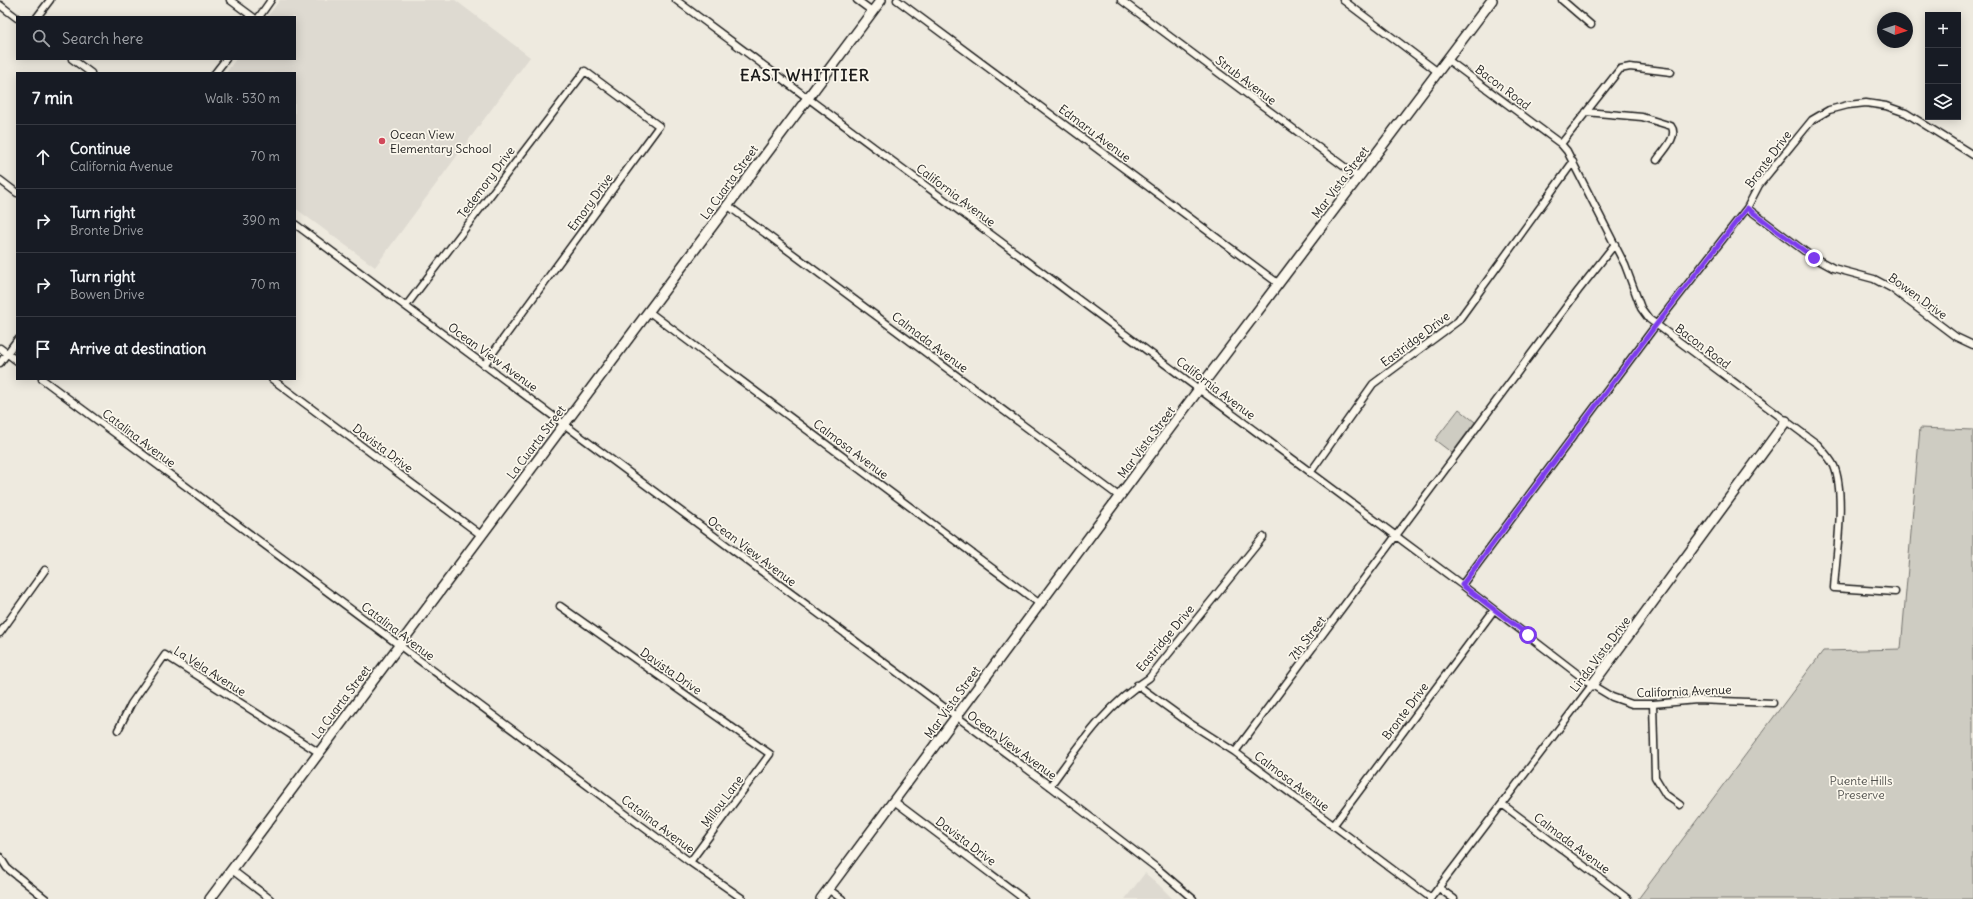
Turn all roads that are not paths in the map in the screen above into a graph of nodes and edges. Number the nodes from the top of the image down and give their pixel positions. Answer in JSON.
{"nodes":[{"id":1,"x":50,"y":0,"type":"edge"},
{"id":2,"x":230,"y":0,"type":"edge"},
{"id":3,"x":271,"y":0,"type":"edge"},
{"id":4,"x":676,"y":0,"type":"edge"},
{"id":5,"x":857,"y":0,"type":"edge"},
{"id":6,"x":881,"y":0,"type":"edge"},
{"id":7,"x":897,"y":0,"type":"edge"},
{"id":8,"x":1121,"y":0,"type":"edge"},
{"id":9,"x":1343,"y":0,"type":"edge"},
{"id":10,"x":1492,"y":0,"type":"edge"},
{"id":11,"x":1562,"y":0,"type":"edge"},
{"id":12,"x":0,"y":5,"type":"edge"},
{"id":13,"x":872,"y":11,"type":"junction"},
{"id":14,"x":38,"y":16,"type":"edge"},
{"id":15,"x":252,"y":16,"type":"edge"},
{"id":16,"x":260,"y":16,"type":"edge"},
{"id":17,"x":16,"y":17,"type":"edge"},
{"id":18,"x":1591,"y":25,"type":"dead end"},
{"id":19,"x":73,"y":60,"type":"edge"},
{"id":20,"x":225,"y":60,"type":"edge"},
{"id":21,"x":1448,"y":60,"type":"junction"},
{"id":22,"x":585,"y":71,"type":"joint"},
{"id":23,"x":90,"y":72,"type":"edge"},
{"id":24,"x":216,"y":72,"type":"edge"},
{"id":25,"x":1438,"y":72,"type":"junction"},
{"id":26,"x":1671,"y":72,"type":"dead end"},
{"id":27,"x":806,"y":98,"type":"junction"},
{"id":28,"x":1586,"y":112,"type":"junction"},
{"id":29,"x":1561,"y":144,"type":"junction"},
{"id":30,"x":1973,"y":155,"type":"edge"},
{"id":31,"x":1657,"y":160,"type":"dead end"},
{"id":32,"x":1574,"y":162,"type":"junction"},
{"id":33,"x":1358,"y":177,"type":"junction"},
{"id":34,"x":0,"y":180,"type":"edge"},
{"id":35,"x":16,"y":192,"type":"edge"},
{"id":36,"x":727,"y":205,"type":"junction"},
{"id":37,"x":1747,"y":208,"type":"junction"},
{"id":38,"x":296,"y":225,"type":"edge"},
{"id":39,"x":1615,"y":244,"type":"junction"},
{"id":40,"x":1279,"y":284,"type":"junction"},
{"id":41,"x":406,"y":306,"type":"junction"},
{"id":42,"x":648,"y":311,"type":"junction"},
{"id":43,"x":1656,"y":325,"type":"junction"},
{"id":44,"x":16,"y":341,"type":"edge"},
{"id":45,"x":1973,"y":344,"type":"edge"},
{"id":46,"x":0,"y":348,"type":"edge"},
{"id":47,"x":7,"y":353,"type":"junction"},
{"id":48,"x":16,"y":360,"type":"edge"},
{"id":49,"x":0,"y":363,"type":"edge"},
{"id":50,"x":484,"y":365,"type":"junction"},
{"id":51,"x":43,"y":380,"type":"edge"},
{"id":52,"x":273,"y":380,"type":"edge"},
{"id":53,"x":1199,"y":389,"type":"junction"},
{"id":54,"x":1786,"y":421,"type":"junction"},
{"id":55,"x":565,"y":424,"type":"junction"},
{"id":56,"x":1310,"y":473,"type":"junction"},
{"id":57,"x":1120,"y":497,"type":"junction"},
{"id":58,"x":481,"y":535,"type":"junction"},
{"id":59,"x":1263,"y":537,"type":"dead end"},
{"id":60,"x":1397,"y":537,"type":"junction"},
{"id":61,"x":45,"y":570,"type":"dead end"},
{"id":62,"x":1462,"y":585,"type":"junction"},
{"id":63,"x":1895,"y":592,"type":"dead end"},
{"id":64,"x":1040,"y":604,"type":"junction"},
{"id":65,"x":560,"y":606,"type":"dead end"},
{"id":66,"x":1494,"y":610,"type":"junction"},
{"id":67,"x":0,"y":631,"type":"edge"},
{"id":68,"x":399,"y":645,"type":"junction"},
{"id":69,"x":1592,"y":685,"type":"junction"},
{"id":70,"x":1137,"y":686,"type":"junction"},
{"id":71,"x":1772,"y":703,"type":"dead end"},
{"id":72,"x":1653,"y":704,"type":"junction"},
{"id":73,"x":955,"y":717,"type":"junction"},
{"id":74,"x":118,"y":730,"type":"dead end"},
{"id":75,"x":318,"y":752,"type":"junction"},
{"id":76,"x":1235,"y":752,"type":"junction"},
{"id":77,"x":770,"y":754,"type":"joint"},
{"id":78,"x":1050,"y":786,"type":"junction"},
{"id":79,"x":894,"y":801,"type":"junction"},
{"id":80,"x":1502,"y":804,"type":"junction"},
{"id":81,"x":1680,"y":805,"type":"dead end"},
{"id":82,"x":1334,"y":826,"type":"junction"},
{"id":83,"x":0,"y":857,"type":"edge"},
{"id":84,"x":690,"y":862,"type":"junction"},
{"id":85,"x":232,"y":870,"type":"junction"},
{"id":86,"x":1439,"y":888,"type":"junction"},
{"id":87,"x":828,"y":889,"type":"junction"},
{"id":88,"x":46,"y":899,"type":"edge"},
{"id":89,"x":210,"y":899,"type":"edge"},
{"id":90,"x":270,"y":899,"type":"edge"},
{"id":91,"x":743,"y":899,"type":"edge"},
{"id":92,"x":821,"y":899,"type":"edge"},
{"id":93,"x":842,"y":899,"type":"edge"},
{"id":94,"x":1024,"y":899,"type":"edge"},
{"id":95,"x":1193,"y":899,"type":"edge"},
{"id":96,"x":1430,"y":899,"type":"edge"},
{"id":97,"x":1454,"y":899,"type":"edge"},
{"id":98,"x":1628,"y":899,"type":"edge"}],
"edges":[{"from":1,"to":14,"type":"street"},
{"from":2,"to":15,"type":"street"},
{"from":3,"to":16,"type":"street"},
{"from":4,"to":27,"type":"street","name":"California Avenue"},
{"from":5,"to":13,"type":"street"},
{"from":6,"to":13,"type":"street","name":"La Cuarta Street"},
{"from":7,"to":40,"type":"street","name":"Edmaru Avenue"},
{"from":8,"to":33,"type":"street","name":"Strub Avenue"},
{"from":9,"to":25,"type":"street"},
{"from":10,"to":21,"type":"street","name":"Mar Vista Street"},
{"from":11,"to":18,"type":"street"},
{"from":12,"to":17,"type":"street"},
{"from":13,"to":27,"type":"street","name":"La Cuarta Street"},
{"from":19,"to":23,"type":"street"},
{"from":20,"to":24,"type":"street"},
{"from":21,"to":25,"type":"street","name":"Mar Vista Street"},
{"from":21,"to":29,"type":"street","name":"Bacon Road"},
{"from":22,"to":41,"type":"street","name":"Tedemory Drive"},
{"from":22,"to":50,"type":"street","name":"Emory Drive"},
{"from":25,"to":33,"type":"street","name":"Mar Vista Street"},
{"from":26,"to":28,"type":"street"},
{"from":27,"to":36,"type":"street","name":"La Cuarta Street"},
{"from":27,"to":53,"type":"street","name":"California Avenue"},
{"from":28,"to":29,"type":"street"},
{"from":28,"to":31,"type":"street"},
{"from":29,"to":32,"type":"street","name":"Bacon Road"},
{"from":30,"to":37,"type":"street","name":"Bronte Drive"},
{"from":32,"to":39,"type":"street","name":"Bacon Road"},
{"from":32,"to":56,"type":"street","name":"Eastridge Drive"},
{"from":33,"to":40,"type":"street","name":"Mar Vista Street"},
{"from":34,"to":35,"type":"street"},
{"from":36,"to":42,"type":"street","name":"La Cuarta Street"},
{"from":36,"to":57,"type":"street","name":"Calmada Avenue"},
{"from":37,"to":43,"type":"street","name":"Bronte Drive"},
{"from":37,"to":45,"type":"street","name":"Bowen Drive"},
{"from":38,"to":41,"type":"street","name":"Ocean View Avenue"},
{"from":39,"to":43,"type":"street","name":"Bacon Road"},
{"from":39,"to":60,"type":"street","name":"7th Street"},
{"from":40,"to":53,"type":"street","name":"Mar Vista Street"},
{"from":41,"to":50,"type":"street","name":"Ocean View Avenue"},
{"from":42,"to":55,"type":"street","name":"La Cuarta Street"},
{"from":42,"to":64,"type":"street","name":"Calmosa Avenue"},
{"from":43,"to":54,"type":"street","name":"Bacon Road"},
{"from":43,"to":62,"type":"street","name":"Bronte Drive"},
{"from":44,"to":47,"type":"street"},
{"from":46,"to":47,"type":"street"},
{"from":47,"to":48,"type":"street"},
{"from":47,"to":49,"type":"street"},
{"from":50,"to":55,"type":"street","name":"Ocean View Avenue"},
{"from":51,"to":68,"type":"street","name":"Catalina Avenue"},
{"from":52,"to":58,"type":"street","name":"Davista Drive"},
{"from":53,"to":56,"type":"street","name":"California Avenue"},
{"from":53,"to":57,"type":"street","name":"Mar Vista Street"},
{"from":54,"to":63,"type":"street","name":"Bacon Road"},
{"from":54,"to":69,"type":"street","name":"Linda Vista Drive"},
{"from":55,"to":58,"type":"street","name":"La Cuarta Street"},
{"from":55,"to":73,"type":"street","name":"Ocean View Avenue"},
{"from":56,"to":60,"type":"street","name":"California Avenue"},
{"from":57,"to":64,"type":"street","name":"Mar Vista Street"},
{"from":58,"to":68,"type":"street","name":"La Cuarta Street"},
{"from":59,"to":70,"type":"street","name":"Eastridge Drive"},
{"from":60,"to":62,"type":"street","name":"California Avenue"},
{"from":60,"to":76,"type":"street","name":"7th Street"},
{"from":61,"to":67,"type":"street"},
{"from":62,"to":66,"type":"street","name":"California Avenue"},
{"from":64,"to":73,"type":"street","name":"Mar Vista Street"},
{"from":65,"to":77,"type":"street","name":"Davista Drive"},
{"from":66,"to":69,"type":"street","name":"California Avenue"},
{"from":66,"to":82,"type":"street","name":"Bronte Drive"},
{"from":68,"to":75,"type":"street","name":"La Cuarta Street"},
{"from":68,"to":84,"type":"street","name":"Catalina Avenue"},
{"from":69,"to":72,"type":"street","name":"California Avenue"},
{"from":69,"to":80,"type":"street","name":"Linda Vista Drive"},
{"from":70,"to":76,"type":"street","name":"Calmosa Avenue"},
{"from":70,"to":78,"type":"street","name":"Eastridge Drive"},
{"from":71,"to":72,"type":"street","name":"California Avenue"},
{"from":72,"to":81,"type":"street"},
{"from":73,"to":78,"type":"street","name":"Ocean View Avenue"},
{"from":73,"to":79,"type":"street","name":"Mar Vista Street"},
{"from":74,"to":75,"type":"street","name":"La Vela Avenue"},
{"from":75,"to":85,"type":"street","name":"La Cuarta Street"},
{"from":76,"to":82,"type":"street","name":"Calmosa Avenue"},
{"from":77,"to":84,"type":"street","name":"Millou Lane"},
{"from":78,"to":95,"type":"street","name":"Ocean View Avenue"},
{"from":79,"to":87,"type":"street","name":"Mar Vista Street"},
{"from":79,"to":94,"type":"street","name":"Davista Drive"},
{"from":80,"to":86,"type":"street","name":"Linda Vista Drive"},
{"from":80,"to":98,"type":"street","name":"Calmada Avenue"},
{"from":82,"to":96,"type":"street","name":"Calmosa Avenue"},
{"from":83,"to":88,"type":"street"},
{"from":84,"to":91,"type":"street","name":"Catalina Avenue"},
{"from":85,"to":89,"type":"street","name":"La Cuarta Street"},
{"from":85,"to":90,"type":"street"},
{"from":86,"to":96,"type":"street","name":"Linda Vista Drive"},
{"from":86,"to":97,"type":"street"},
{"from":87,"to":92,"type":"street","name":"Mar Vista Street"},
{"from":87,"to":93,"type":"street"}]}
